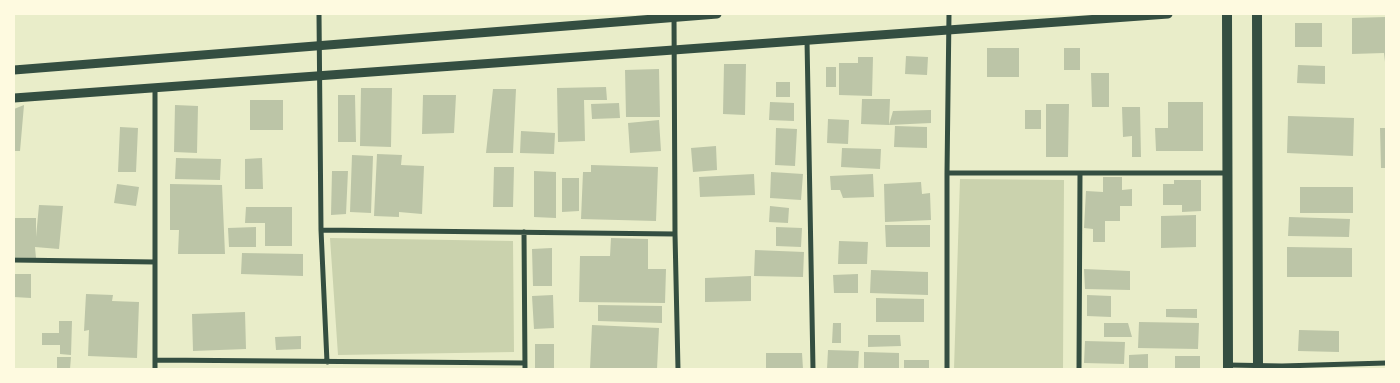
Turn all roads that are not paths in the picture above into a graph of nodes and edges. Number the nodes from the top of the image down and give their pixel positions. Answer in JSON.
{"nodes":[{"id":1,"x":319,"y":14,"type":"edge"},
{"id":2,"x":717,"y":14,"type":"edge"},
{"id":3,"x":949,"y":14,"type":"edge"},
{"id":4,"x":1168,"y":14,"type":"edge"},
{"id":5,"x":1227,"y":14,"type":"edge"},
{"id":6,"x":1257,"y":14,"type":"edge"},
{"id":7,"x":1120,"y":15,"type":"edge"},
{"id":8,"x":674,"y":16,"type":"edge"},
{"id":9,"x":948,"y":30,"type":"junction"},
{"id":10,"x":807,"y":40,"type":"junction"},
{"id":11,"x":319,"y":46,"type":"junction"},
{"id":12,"x":676,"y":50,"type":"junction"},
{"id":13,"x":14,"y":70,"type":"edge"},
{"id":14,"x":319,"y":76,"type":"junction"},
{"id":15,"x":155,"y":88,"type":"junction"},
{"id":16,"x":14,"y":98,"type":"edge"},
{"id":17,"x":947,"y":173,"type":"junction"},
{"id":18,"x":1080,"y":173,"type":"junction"},
{"id":19,"x":1228,"y":173,"type":"junction"},
{"id":20,"x":320,"y":230,"type":"junction"},
{"id":21,"x":524,"y":232,"type":"junction"},
{"id":22,"x":675,"y":234,"type":"junction"},
{"id":23,"x":14,"y":260,"type":"edge"},
{"id":24,"x":154,"y":262,"type":"junction"},
{"id":25,"x":155,"y":360,"type":"junction"},
{"id":26,"x":327,"y":362,"type":"junction"},
{"id":27,"x":1386,"y":363,"type":"edge"},
{"id":28,"x":525,"y":366,"type":"edge"},
{"id":29,"x":1228,"y":367,"type":"edge"},
{"id":30,"x":1258,"y":367,"type":"edge"},
{"id":31,"x":155,"y":369,"type":"edge"},
{"id":32,"x":678,"y":369,"type":"edge"},
{"id":33,"x":813,"y":369,"type":"edge"},
{"id":34,"x":947,"y":369,"type":"edge"},
{"id":35,"x":1079,"y":369,"type":"edge"}],
"edges":[{"from":1,"to":11,"type":"street"},
{"from":2,"to":8,"type":"street"},
{"from":3,"to":9,"type":"street"},
{"from":4,"to":7,"type":"street"},
{"from":5,"to":19,"type":"main road"},
{"from":6,"to":30,"type":"main road"},
{"from":7,"to":9,"type":"street"},
{"from":8,"to":11,"type":"street"},
{"from":8,"to":12,"type":"street"},
{"from":9,"to":10,"type":"street"},
{"from":9,"to":17,"type":"street"},
{"from":10,"to":12,"type":"street"},
{"from":10,"to":33,"type":"street"},
{"from":11,"to":13,"type":"street"},
{"from":11,"to":14,"type":"street"},
{"from":12,"to":14,"type":"street"},
{"from":12,"to":22,"type":"street"},
{"from":14,"to":15,"type":"street"},
{"from":14,"to":20,"type":"street"},
{"from":15,"to":16,"type":"street"},
{"from":15,"to":24,"type":"street"},
{"from":17,"to":18,"type":"street"},
{"from":17,"to":34,"type":"street"},
{"from":18,"to":19,"type":"street"},
{"from":18,"to":35,"type":"street"},
{"from":19,"to":29,"type":"main road"},
{"from":20,"to":21,"type":"street"},
{"from":20,"to":26,"type":"street"},
{"from":21,"to":22,"type":"street"},
{"from":21,"to":28,"type":"street"},
{"from":22,"to":32,"type":"street"},
{"from":23,"to":24,"type":"street"},
{"from":24,"to":25,"type":"street"},
{"from":25,"to":26,"type":"street"},
{"from":25,"to":31,"type":"street"},
{"from":26,"to":28,"type":"street"},
{"from":27,"to":30,"type":"street"},
{"from":29,"to":30,"type":"street"}]}
